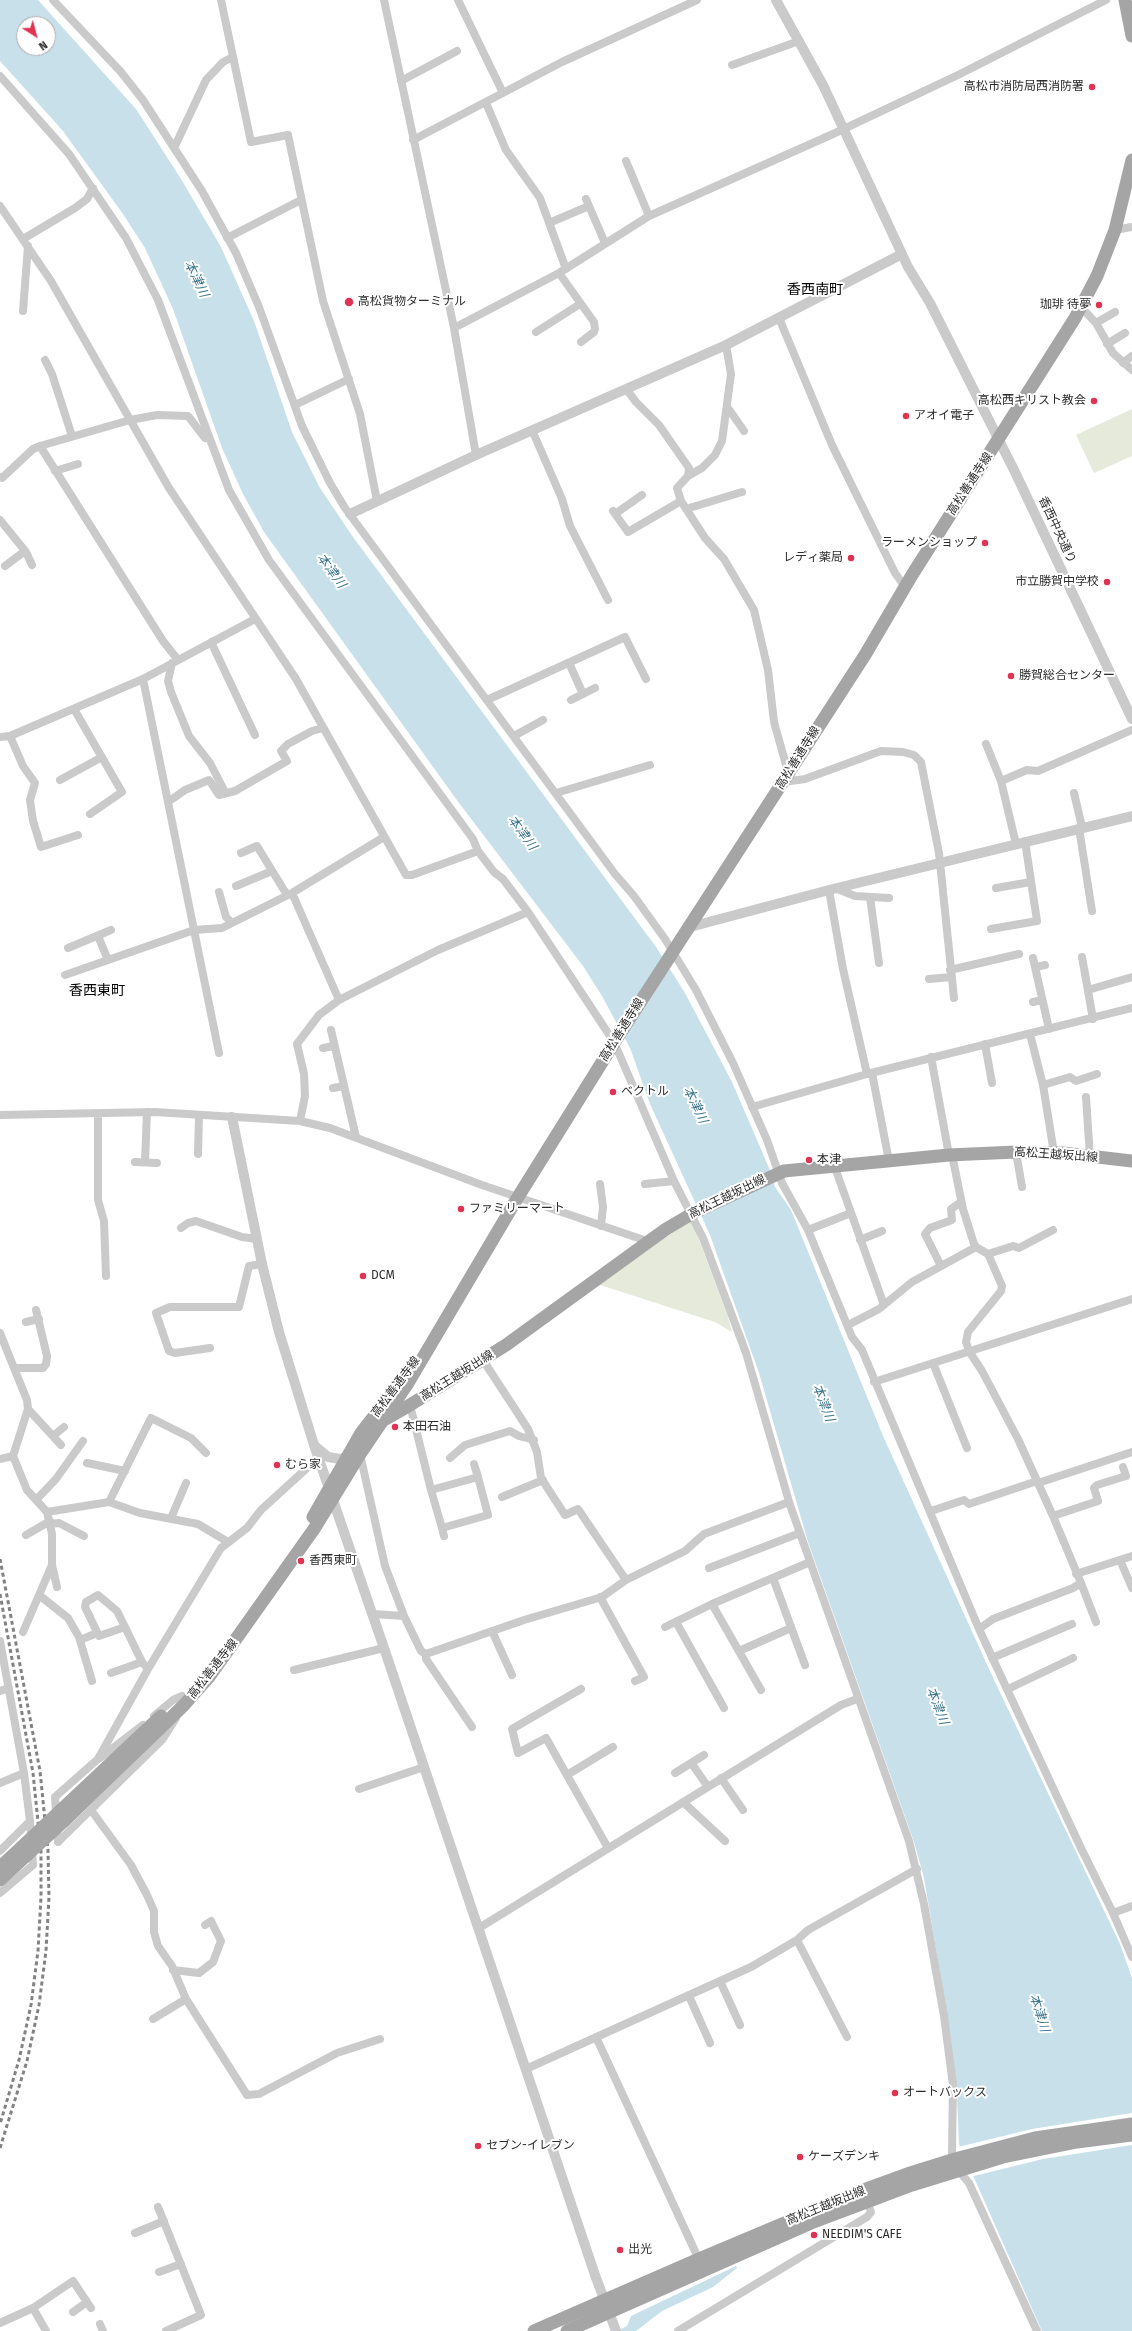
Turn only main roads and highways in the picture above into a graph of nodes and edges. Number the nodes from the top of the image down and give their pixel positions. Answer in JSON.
{"nodes":[{"id":1,"x":1125,"y":0,"type":"edge"},
{"id":2,"x":1132,"y":36,"type":"edge"},
{"id":3,"x":1132,"y":160,"type":"edge"},
{"id":4,"x":1132,"y":1161,"type":"edge"},
{"id":5,"x":402,"y":1388,"type":"junction"},
{"id":6,"x":422,"y":1397,"type":"junction"},
{"id":7,"x":410,"y":1405,"type":"junction"},
{"id":8,"x":382,"y":1421,"type":"junction"},
{"id":9,"x":361,"y":1433,"type":"junction"},
{"id":10,"x":183,"y":1701,"type":"junction"},
{"id":11,"x":26,"y":1849,"type":"junction"},
{"id":12,"x":0,"y":1867,"type":"edge"},
{"id":13,"x":0,"y":1880,"type":"edge"},
{"id":14,"x":1132,"y":2124,"type":"edge"},
{"id":15,"x":1132,"y":2135,"type":"edge"},
{"id":16,"x":960,"y":2163,"type":"junction"},
{"id":17,"x":866,"y":2196,"type":"junction"},
{"id":18,"x":534,"y":2331,"type":"edge"},
{"id":19,"x":567,"y":2331,"type":"edge"}],
"edges":[{"from":1,"to":2,"type":"main road"},
{"from":3,"to":5,"type":"main road","name":"高松善通寺線"},
{"from":4,"to":6,"type":"main road","name":"高松王越坂出線"},
{"from":5,"to":6,"type":"main road"},
{"from":5,"to":7,"type":"main road"},
{"from":5,"to":8,"type":"main road","name":"高松善通寺線"},
{"from":5,"to":9,"type":"main road","name":"高松善通寺線"},
{"from":6,"to":7,"type":"main road","name":"高松王越坂出線"},
{"from":7,"to":8,"type":"main road","name":"高松王越坂出線"},
{"from":8,"to":9,"type":"main road","name":"高松善通寺線"},
{"from":8,"to":10,"type":"main road","name":"高松善通寺線"},
{"from":9,"to":10,"type":"main road","name":"高松善通寺線"},
{"from":10,"to":11,"type":"main road","name":"高松善通寺線","bridge":true},
{"from":11,"to":12,"type":"main road","name":"高松善通寺線"},
{"from":11,"to":13,"type":"main road","name":"高松善通寺線"},
{"from":14,"to":16,"type":"main road","name":"高松王越坂出線"},
{"from":15,"to":16,"type":"main road","name":"高松王越坂出線"},
{"from":16,"to":17,"type":"main road","name":"高松王越坂出線"},
{"from":17,"to":18,"type":"main road","name":"高松王越坂出線"},
{"from":17,"to":19,"type":"main road","name":"高松王越坂出線"}]}
